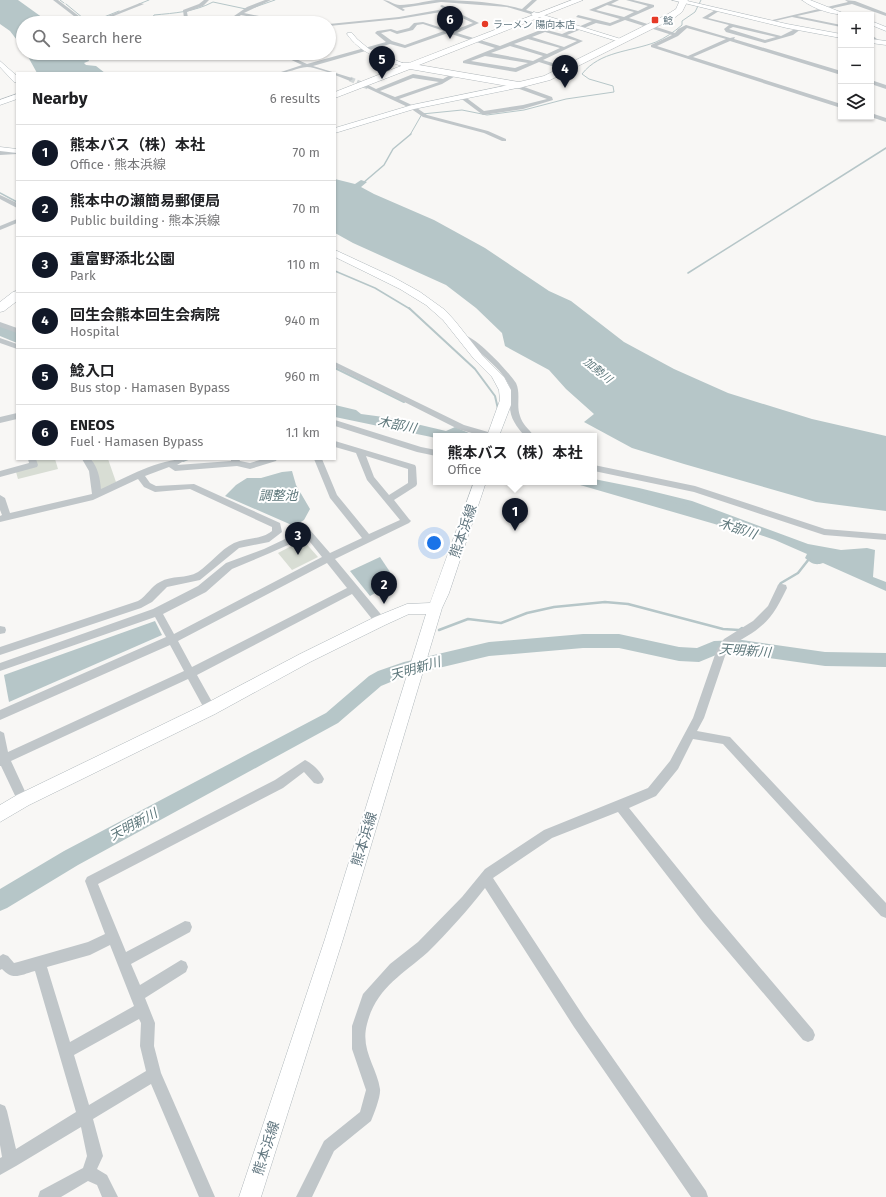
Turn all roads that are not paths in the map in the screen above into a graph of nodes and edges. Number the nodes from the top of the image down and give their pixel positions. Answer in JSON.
{"nodes":[{"id":1,"x":55,"y":0,"type":"edge"},
{"id":2,"x":206,"y":0,"type":"edge"},
{"id":3,"x":269,"y":0,"type":"edge"},
{"id":4,"x":386,"y":0,"type":"edge"},
{"id":5,"x":535,"y":0,"type":"edge"},
{"id":6,"x":571,"y":0,"type":"edge"},
{"id":7,"x":579,"y":0,"type":"edge"},
{"id":8,"x":617,"y":0,"type":"edge"},
{"id":9,"x":628,"y":0,"type":"edge"},
{"id":10,"x":805,"y":0,"type":"edge"},
{"id":11,"x":847,"y":0,"type":"edge"},
{"id":12,"x":438,"y":1,"type":"edge"},
{"id":13,"x":638,"y":1,"type":"edge"},
{"id":14,"x":681,"y":1,"type":"edge"},
{"id":15,"x":853,"y":2,"type":"junction"},
{"id":16,"x":142,"y":4,"type":"dead end"},
{"id":17,"x":607,"y":4,"type":"junction"},
{"id":18,"x":397,"y":7,"type":"junction"},
{"id":19,"x":825,"y":9,"type":"junction"},
{"id":20,"x":448,"y":10,"type":"junction"},
{"id":21,"x":523,"y":10,"type":"junction"},
{"id":22,"x":593,"y":10,"type":"junction"},
{"id":23,"x":717,"y":10,"type":"junction"},
{"id":24,"x":638,"y":12,"type":"junction"},
{"id":25,"x":838,"y":13,"type":"edge"},
{"id":26,"x":240,"y":14,"type":"junction"},
{"id":27,"x":411,"y":15,"type":"junction"},
{"id":28,"x":537,"y":15,"type":"junction"},
{"id":29,"x":886,"y":15,"type":"edge"},
{"id":30,"x":77,"y":16,"type":"edge"},
{"id":31,"x":110,"y":16,"type":"edge"},
{"id":32,"x":186,"y":16,"type":"edge"},
{"id":33,"x":237,"y":16,"type":"edge"},
{"id":34,"x":250,"y":16,"type":"edge"},
{"id":35,"x":792,"y":17,"type":"junction"},
{"id":36,"x":625,"y":19,"type":"junction"},
{"id":37,"x":596,"y":21,"type":"junction"},
{"id":38,"x":766,"y":22,"type":"junction"},
{"id":39,"x":344,"y":24,"type":"junction"},
{"id":40,"x":733,"y":24,"type":"junction"},
{"id":41,"x":874,"y":24,"type":"edge"},
{"id":42,"x":336,"y":25,"type":"edge"},
{"id":43,"x":838,"y":25,"type":"edge"},
{"id":44,"x":652,"y":26,"type":"junction"},
{"id":45,"x":579,"y":28,"type":"junction"},
{"id":46,"x":886,"y":28,"type":"edge"},
{"id":47,"x":799,"y":29,"type":"junction"},
{"id":48,"x":451,"y":32,"type":"junction"},
{"id":49,"x":350,"y":34,"type":"joint"},
{"id":50,"x":563,"y":35,"type":"junction"},
{"id":51,"x":676,"y":35,"type":"junction"},
{"id":52,"x":741,"y":35,"type":"junction"},
{"id":53,"x":838,"y":36,"type":"edge"},
{"id":54,"x":527,"y":37,"type":"junction"},
{"id":55,"x":781,"y":37,"type":"junction"},
{"id":56,"x":874,"y":38,"type":"edge"},
{"id":57,"x":473,"y":39,"type":"junction"},
{"id":58,"x":731,"y":39,"type":"junction"},
{"id":59,"x":622,"y":41,"type":"junction"},
{"id":60,"x":390,"y":42,"type":"junction"},
{"id":61,"x":883,"y":43,"type":"edge"},
{"id":62,"x":509,"y":44,"type":"junction"},
{"id":63,"x":500,"y":48,"type":"junction"},
{"id":64,"x":564,"y":48,"type":"junction"},
{"id":65,"x":365,"y":49,"type":"junction"},
{"id":66,"x":485,"y":54,"type":"junction"},
{"id":67,"x":547,"y":56,"type":"junction"},
{"id":68,"x":336,"y":57,"type":"edge"},
{"id":69,"x":689,"y":57,"type":"junction"},
{"id":70,"x":295,"y":60,"type":"edge"},
{"id":71,"x":324,"y":60,"type":"edge"},
{"id":72,"x":538,"y":60,"type":"junction"},
{"id":73,"x":533,"y":62,"type":"junction"},
{"id":74,"x":0,"y":63,"type":"edge"},
{"id":75,"x":306,"y":65,"type":"junction"},
{"id":76,"x":407,"y":65,"type":"junction"},
{"id":77,"x":567,"y":69,"type":"junction"},
{"id":78,"x":284,"y":72,"type":"edge"},
{"id":79,"x":331,"y":72,"type":"edge"},
{"id":80,"x":484,"y":72,"type":"junction"},
{"id":81,"x":838,"y":72,"type":"edge"},
{"id":82,"x":336,"y":73,"type":"edge"},
{"id":83,"x":455,"y":74,"type":"junction"},
{"id":84,"x":16,"y":79,"type":"edge"},
{"id":85,"x":341,"y":80,"type":"tunnel mouth"},
{"id":86,"x":444,"y":81,"type":"junction"},
{"id":87,"x":874,"y":83,"type":"edge"},
{"id":88,"x":517,"y":86,"type":"junction"},
{"id":89,"x":368,"y":87,"type":"tunnel mouth"},
{"id":90,"x":886,"y":87,"type":"edge"},
{"id":91,"x":377,"y":90,"type":"junction"},
{"id":92,"x":336,"y":94,"type":"edge"},
{"id":93,"x":16,"y":96,"type":"edge"},
{"id":94,"x":462,"y":97,"type":"junction"},
{"id":95,"x":395,"y":99,"type":"junction"},
{"id":96,"x":0,"y":103,"type":"edge"},
{"id":97,"x":838,"y":105,"type":"edge"},
{"id":98,"x":412,"y":107,"type":"junction"},
{"id":99,"x":874,"y":116,"type":"edge"},
{"id":100,"x":886,"y":120,"type":"edge"},
{"id":101,"x":336,"y":131,"type":"edge"},
{"id":102,"x":504,"y":140,"type":"dead end"},
{"id":103,"x":0,"y":149,"type":"edge"},
{"id":104,"x":0,"y":152,"type":"edge"},
{"id":105,"x":16,"y":152,"type":"edge"},
{"id":106,"x":16,"y":152,"type":"edge"},
{"id":107,"x":0,"y":198,"type":"edge"},
{"id":108,"x":16,"y":206,"type":"edge"},
{"id":109,"x":16,"y":221,"type":"edge"},
{"id":110,"x":0,"y":228,"type":"edge"},
{"id":111,"x":336,"y":253,"type":"edge"},
{"id":112,"x":16,"y":296,"type":"edge"},
{"id":113,"x":0,"y":308,"type":"edge"},
{"id":114,"x":0,"y":324,"type":"edge"},
{"id":115,"x":16,"y":331,"type":"edge"},
{"id":116,"x":464,"y":337,"type":"junction"},
{"id":117,"x":0,"y":340,"type":"edge"},
{"id":118,"x":16,"y":347,"type":"edge"},
{"id":119,"x":336,"y":364,"type":"edge"},
{"id":120,"x":16,"y":416,"type":"edge"},
{"id":121,"x":0,"y":420,"type":"edge"},
{"id":122,"x":336,"y":423,"type":"edge"},
{"id":123,"x":482,"y":433,"type":"edge"},
{"id":124,"x":494,"y":433,"type":"edge"},
{"id":125,"x":527,"y":433,"type":"edge"},
{"id":126,"x":336,"y":444,"type":"edge"},
{"id":127,"x":360,"y":452,"type":"junction"},
{"id":128,"x":433,"y":452,"type":"edge"},
{"id":129,"x":32,"y":460,"type":"edge"},
{"id":130,"x":87,"y":460,"type":"edge"},
{"id":131,"x":181,"y":460,"type":"edge"},
{"id":132,"x":270,"y":460,"type":"edge"},
{"id":133,"x":318,"y":460,"type":"edge"},
{"id":134,"x":236,"y":461,"type":"edge"},
{"id":135,"x":171,"y":464,"type":"junction"},
{"id":136,"x":597,"y":469,"type":"edge"},
{"id":137,"x":0,"y":474,"type":"edge"},
{"id":138,"x":139,"y":475,"type":"junction"},
{"id":139,"x":479,"y":485,"type":"edge"},
{"id":140,"x":96,"y":495,"type":"junction"},
{"id":141,"x":0,"y":498,"type":"edge"},
{"id":142,"x":387,"y":500,"type":"junction"},
{"id":143,"x":4,"y":518,"type":"edge"},
{"id":144,"x":886,"y":537,"type":"edge"},
{"id":145,"x":368,"y":539,"type":"junction"},
{"id":146,"x":328,"y":558,"type":"junction"},
{"id":147,"x":782,"y":588,"type":"dead end"},
{"id":148,"x":354,"y":589,"type":"junction"},
{"id":149,"x":435,"y":608,"type":"junction"},
{"id":150,"x":157,"y":612,"type":"junction"},
{"id":151,"x":380,"y":620,"type":"junction"},
{"id":152,"x":173,"y":639,"type":"junction"},
{"id":153,"x":0,"y":651,"type":"edge"},
{"id":154,"x":0,"y":667,"type":"edge"},
{"id":155,"x":190,"y":673,"type":"junction"},
{"id":156,"x":210,"y":709,"type":"junction"},
{"id":157,"x":0,"y":715,"type":"edge"},
{"id":158,"x":689,"y":734,"type":"junction"},
{"id":159,"x":0,"y":736,"type":"edge"},
{"id":160,"x":2,"y":760,"type":"edge"},
{"id":161,"x":318,"y":779,"type":"dead end"},
{"id":162,"x":23,"y":800,"type":"junction"},
{"id":163,"x":620,"y":806,"type":"junction"},
{"id":164,"x":0,"y":814,"type":"edge"},
{"id":165,"x":485,"y":877,"type":"junction"},
{"id":166,"x":886,"y":912,"type":"edge"},
{"id":167,"x":185,"y":926,"type":"dead end"},
{"id":168,"x":113,"y":937,"type":"junction"},
{"id":169,"x":123,"y":960,"type":"junction"},
{"id":170,"x":0,"y":963,"type":"edge"},
{"id":171,"x":39,"y":963,"type":"junction"},
{"id":172,"x":181,"y":967,"type":"dead end"},
{"id":173,"x":137,"y":995,"type":"junction"},
{"id":174,"x":142,"y":1009,"type":"junction"},
{"id":175,"x":808,"y":1035,"type":"dead end"},
{"id":176,"x":65,"y":1052,"type":"junction"},
{"id":177,"x":154,"y":1074,"type":"junction"},
{"id":178,"x":0,"y":1111,"type":"edge"},
{"id":179,"x":84,"y":1116,"type":"junction"},
{"id":180,"x":5,"y":1164,"type":"edge"},
{"id":181,"x":88,"y":1172,"type":"junction"},
{"id":182,"x":46,"y":1197,"type":"edge"},
{"id":183,"x":110,"y":1197,"type":"edge"},
{"id":184,"x":207,"y":1197,"type":"edge"},
{"id":185,"x":250,"y":1197,"type":"edge"},
{"id":186,"x":304,"y":1197,"type":"edge"},
{"id":187,"x":700,"y":1197,"type":"edge"}],
"edges":[{"from":1,"to":30,"type":"street"},
{"from":2,"to":32,"type":"street"},
{"from":3,"to":26,"type":"street"},
{"from":4,"to":18,"type":"street"},
{"from":5,"to":21,"type":"street"},
{"from":6,"to":28,"type":"highway"},
{"from":7,"to":28,"type":"highway"},
{"from":8,"to":17,"type":"street"},
{"from":9,"to":13,"type":"street"},
{"from":10,"to":19,"type":"street"},
{"from":11,"to":15,"type":"street"},
{"from":12,"to":18,"type":"street"},
{"from":12,"to":20,"type":"street"},
{"from":12,"to":21,"type":"street"},
{"from":13,"to":24,"type":"street"},
{"from":14,"to":23,"type":"street"},
{"from":14,"to":44,"type":"highway"},
{"from":15,"to":19,"type":"street"},
{"from":15,"to":29,"type":"street"},
{"from":16,"to":31,"type":"street"},
{"from":17,"to":22,"type":"street"},
{"from":17,"to":24,"type":"street"},
{"from":18,"to":27,"type":"street"},
{"from":19,"to":25,"type":"street"},
{"from":19,"to":35,"type":"street"},
{"from":20,"to":27,"type":"street"},
{"from":20,"to":48,"type":"street"},
{"from":21,"to":28,"type":"street"},
{"from":22,"to":36,"type":"street"},
{"from":22,"to":37,"type":"street"},
{"from":23,"to":38,"type":"street"},
{"from":23,"to":40,"type":"street"},
{"from":24,"to":36,"type":"street"},
{"from":26,"to":33,"type":"street"},
{"from":26,"to":34,"type":"street"},
{"from":27,"to":39,"type":"street"},
{"from":28,"to":45,"type":"street"},
{"from":28,"to":57,"type":"highway"},
{"from":35,"to":38,"type":"street"},
{"from":35,"to":43,"type":"street"},
{"from":36,"to":37,"type":"street"},
{"from":36,"to":44,"type":"street"},
{"from":37,"to":45,"type":"street"},
{"from":38,"to":47,"type":"street"},
{"from":39,"to":42,"type":"street"},
{"from":39,"to":49,"type":"street"},
{"from":40,"to":52,"type":"street"},
{"from":40,"to":55,"type":"street"},
{"from":41,"to":46,"type":"street"},
{"from":44,"to":51,"type":"street"},
{"from":44,"to":59,"type":"highway"},
{"from":45,"to":50,"type":"street"},
{"from":45,"to":59,"type":"street"},
{"from":47,"to":53,"type":"street"},
{"from":47,"to":55,"type":"street"},
{"from":48,"to":57,"type":"street"},
{"from":48,"to":60,"type":"street"},
{"from":48,"to":60,"type":"street"},
{"from":49,"to":65,"type":"street"},
{"from":50,"to":54,"type":"street"},
{"from":50,"to":64,"type":"street"},
{"from":51,"to":58,"type":"street"},
{"from":51,"to":69,"type":"street"},
{"from":52,"to":55,"type":"street"},
{"from":52,"to":58,"type":"street"},
{"from":54,"to":62,"type":"street"},
{"from":54,"to":64,"type":"street"},
{"from":56,"to":61,"type":"street"},
{"from":57,"to":63,"type":"street"},
{"from":57,"to":76,"type":"highway"},
{"from":58,"to":69,"type":"street"},
{"from":58,"to":81,"type":"street"},
{"from":59,"to":77,"type":"highway"},
{"from":60,"to":65,"type":"street"},
{"from":62,"to":63,"type":"street"},
{"from":62,"to":67,"type":"street"},
{"from":63,"to":66,"type":"street"},
{"from":64,"to":67,"type":"street"},
{"from":65,"to":68,"type":"street"},
{"from":65,"to":76,"type":"street"},
{"from":66,"to":73,"type":"street"},
{"from":66,"to":80,"type":"street"},
{"from":67,"to":72,"type":"street"},
{"from":69,"to":97,"type":"street"},
{"from":70,"to":75,"type":"street"},
{"from":71,"to":75,"type":"street"},
{"from":72,"to":73,"type":"street"},
{"from":72,"to":77,"type":"street"},
{"from":73,"to":80,"type":"street"},
{"from":74,"to":84,"type":"street"},
{"from":75,"to":78,"type":"street"},
{"from":75,"to":79,"type":"street"},
{"from":76,"to":83,"type":"highway"},
{"from":76,"to":92,"type":"highway"},
{"from":77,"to":88,"type":"highway"},
{"from":80,"to":83,"type":"highway"},
{"from":80,"to":88,"type":"highway"},
{"from":82,"to":85,"type":"street"},
{"from":83,"to":86,"type":"street"},
{"from":86,"to":91,"type":"street"},
{"from":86,"to":95,"type":"street"},
{"from":87,"to":90,"type":"street"},
{"from":88,"to":94,"type":"street"},
{"from":88,"to":94,"type":"street"},
{"from":89,"to":91,"type":"street"},
{"from":91,"to":95,"type":"street"},
{"from":93,"to":96,"type":"street"},
{"from":94,"to":98,"type":"street"},
{"from":95,"to":98,"type":"street"},
{"from":98,"to":101,"type":"street"},
{"from":98,"to":102,"type":"street"},
{"from":99,"to":100,"type":"street"},
{"from":103,"to":105,"type":"street"},
{"from":104,"to":106,"type":"street"},
{"from":107,"to":108,"type":"street"},
{"from":109,"to":110,"type":"street"},
{"from":111,"to":116,"type":"street"},
{"from":112,"to":113,"type":"highway"},
{"from":114,"to":115,"type":"street"},
{"from":116,"to":124,"type":"street"},
{"from":116,"to":125,"type":"street"},
{"from":117,"to":118,"type":"street"},
{"from":119,"to":123,"type":"street"},
{"from":120,"to":121,"type":"street"},
{"from":122,"to":128,"type":"street"},
{"from":126,"to":127,"type":"street"},
{"from":127,"to":142,"type":"street"},
{"from":127,"to":142,"type":"street"},
{"from":129,"to":137,"type":"street"},
{"from":130,"to":140,"type":"street"},
{"from":131,"to":135,"type":"street"},
{"from":132,"to":134,"type":"street"},
{"from":133,"to":145,"type":"street"},
{"from":134,"to":135,"type":"street"},
{"from":135,"to":138,"type":"street"},
{"from":136,"to":144,"type":"street"},
{"from":138,"to":140,"type":"street"},
{"from":138,"to":153,"type":"street"},
{"from":139,"to":149,"type":"street","name":"熊本浜線"},
{"from":140,"to":143,"type":"street"},
{"from":141,"to":143,"type":"street"},
{"from":142,"to":145,"type":"street"},
{"from":145,"to":146,"type":"street"},
{"from":146,"to":148,"type":"street"},
{"from":146,"to":150,"type":"street"},
{"from":146,"to":152,"type":"street"},
{"from":147,"to":158,"type":"street"},
{"from":148,"to":151,"type":"street"},
{"from":148,"to":155,"type":"street"},
{"from":149,"to":151,"type":"street"},
{"from":149,"to":185,"type":"street","name":"熊本浜線"},
{"from":150,"to":152,"type":"street"},
{"from":150,"to":154,"type":"street"},
{"from":151,"to":156,"type":"street"},
{"from":152,"to":155,"type":"street"},
{"from":152,"to":157,"type":"street"},
{"from":155,"to":156,"type":"street"},
{"from":155,"to":160,"type":"street"},
{"from":156,"to":162,"type":"street"},
{"from":158,"to":163,"type":"street"},
{"from":158,"to":166,"type":"street"},
{"from":159,"to":160,"type":"street"},
{"from":160,"to":162,"type":"street"},
{"from":161,"to":168,"type":"street"},
{"from":162,"to":164,"type":"street"},
{"from":163,"to":165,"type":"street"},
{"from":163,"to":175,"type":"street"},
{"from":165,"to":186,"type":"street"},
{"from":165,"to":187,"type":"street"},
{"from":167,"to":169,"type":"street"},
{"from":168,"to":169,"type":"street"},
{"from":168,"to":171,"type":"street"},
{"from":169,"to":173,"type":"street"},
{"from":170,"to":171,"type":"street"},
{"from":171,"to":176,"type":"street"},
{"from":172,"to":173,"type":"street"},
{"from":173,"to":174,"type":"street"},
{"from":174,"to":176,"type":"street"},
{"from":174,"to":177,"type":"street"},
{"from":176,"to":179,"type":"street"},
{"from":177,"to":179,"type":"street"},
{"from":177,"to":184,"type":"street"},
{"from":178,"to":180,"type":"street"},
{"from":179,"to":180,"type":"street"},
{"from":179,"to":181,"type":"street"},
{"from":181,"to":182,"type":"street"},
{"from":181,"to":183,"type":"street"}]}
